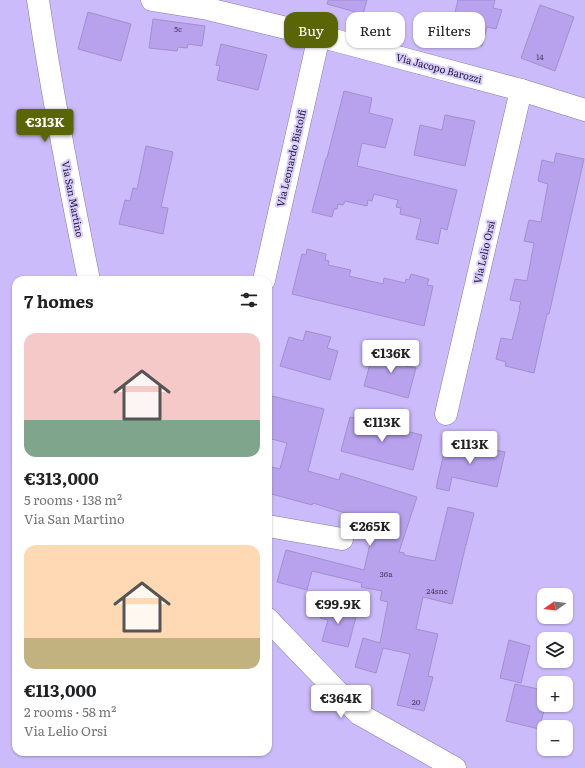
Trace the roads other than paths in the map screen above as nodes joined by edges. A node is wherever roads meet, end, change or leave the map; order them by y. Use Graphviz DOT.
graph roads {
  1 [pos="38,0"];
  2 [pos="152,0"];
  3 [pos="209,4"];
  4 [pos="284,26"];
  5 [pos="338,41"];
  6 [pos="316,48"];
  7 [pos="521,90"];
  8 [pos="585,110"];
  9 [pos="88,276"];
  10 [pos="265,276"];
  11 [pos="446,414"];
  12 [pos="272,527"];
  13 [pos="342,539"];
  14 [pos="272,623"];
  15 [pos="455,768"];
  1 -- 9 [label="street, Via San Martino"];
  2 -- 3 [label="street, Via Jacopo Barozzi"];
  3 -- 4 [label="street, Via Jacopo Barozzi"];
  5 -- 7 [label="street, Via Jacopo Barozzi"];
  6 -- 10 [label="street, Via Leonardo Bistolfi"];
  7 -- 8 [label="street, Via Jacopo Barozzi"];
  7 -- 11 [label="street, Via Lelio Orsi"];
  12 -- 13 [label="street"];
  14 -- 15 [label="street"];
}
